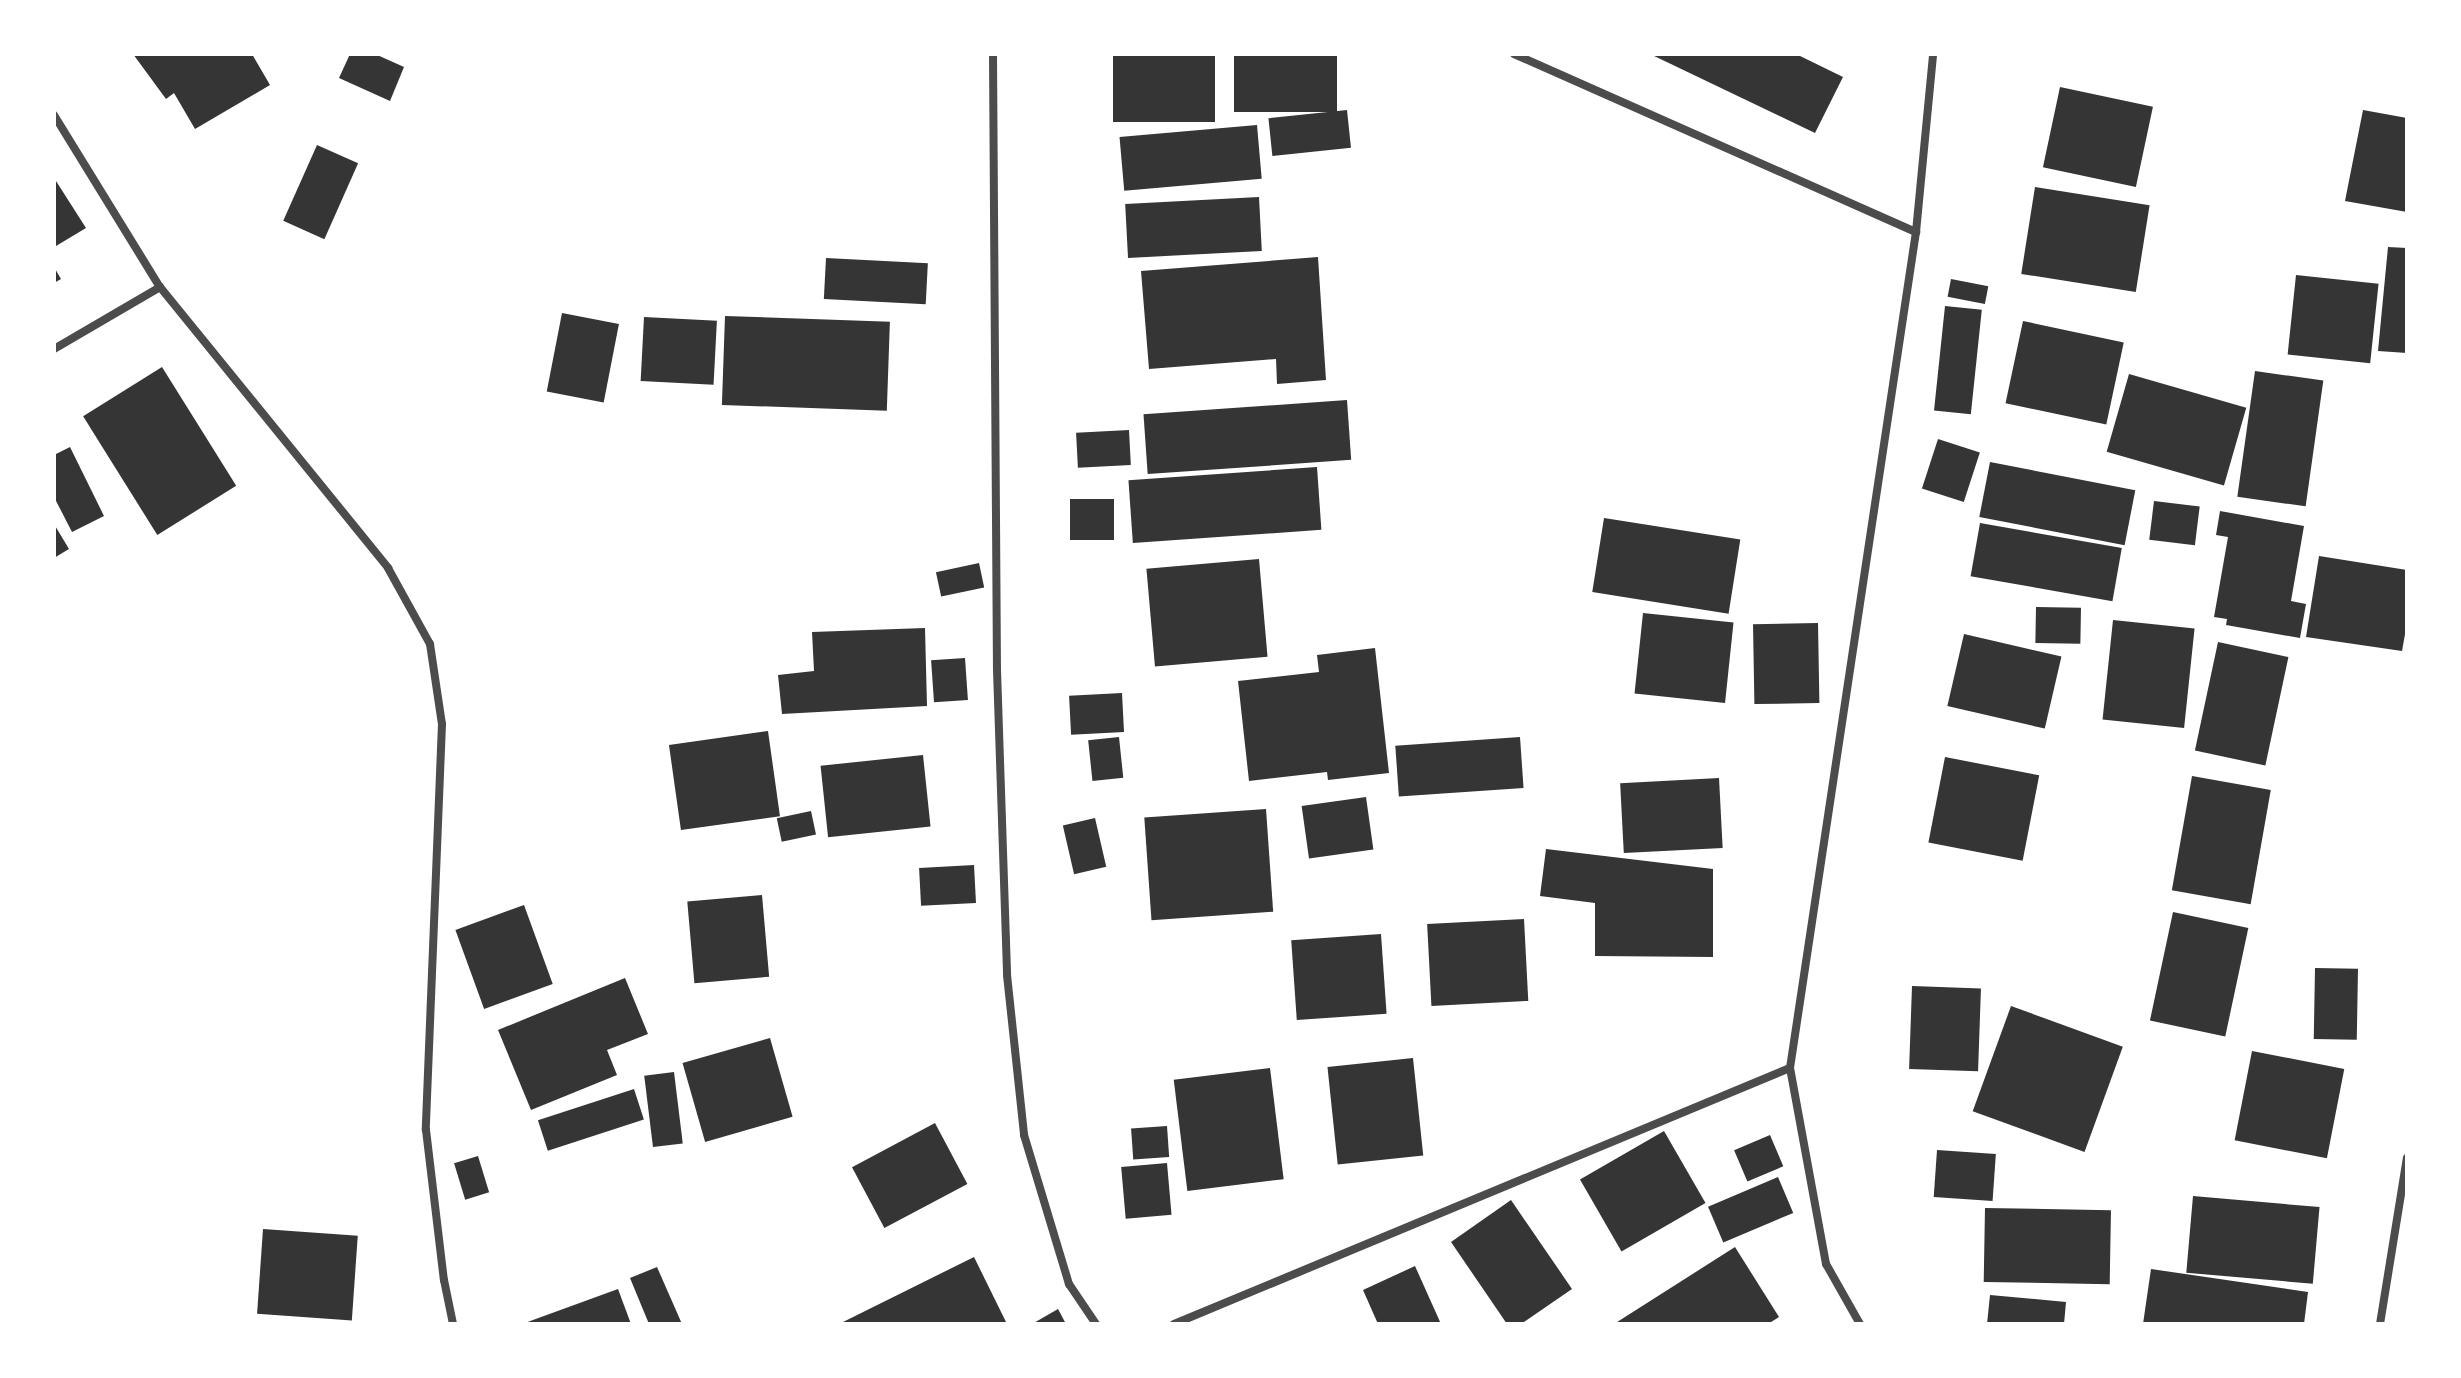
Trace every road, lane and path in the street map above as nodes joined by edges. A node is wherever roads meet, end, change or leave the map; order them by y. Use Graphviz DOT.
graph roads {
  1 [pos="993,54"];
  2 [pos="1514,54"];
  3 [pos="1933,54"];
  4 [pos="54,115"];
  5 [pos="1916,232"];
  6 [pos="160,287"];
  7 [pos="54,349"];
  8 [pos="1790,1068"];
  9 [pos="2407,1158"];
  10 [pos="453,1324"];
  11 [pos="1096,1324"];
  12 [pos="1174,1324"];
  13 [pos="1860,1324"];
  14 [pos="2380,1324"];
  1 -- 11 [label="street"];
  2 -- 5 [label="street"];
  3 -- 5 [label="street"];
  4 -- 6 [label="street"];
  5 -- 8 [label="street"];
  6 -- 7 [label="street"];
  6 -- 10 [label="street"];
  8 -- 12 [label="street"];
  8 -- 13 [label="street"];
  9 -- 14 [label="street"];
}
